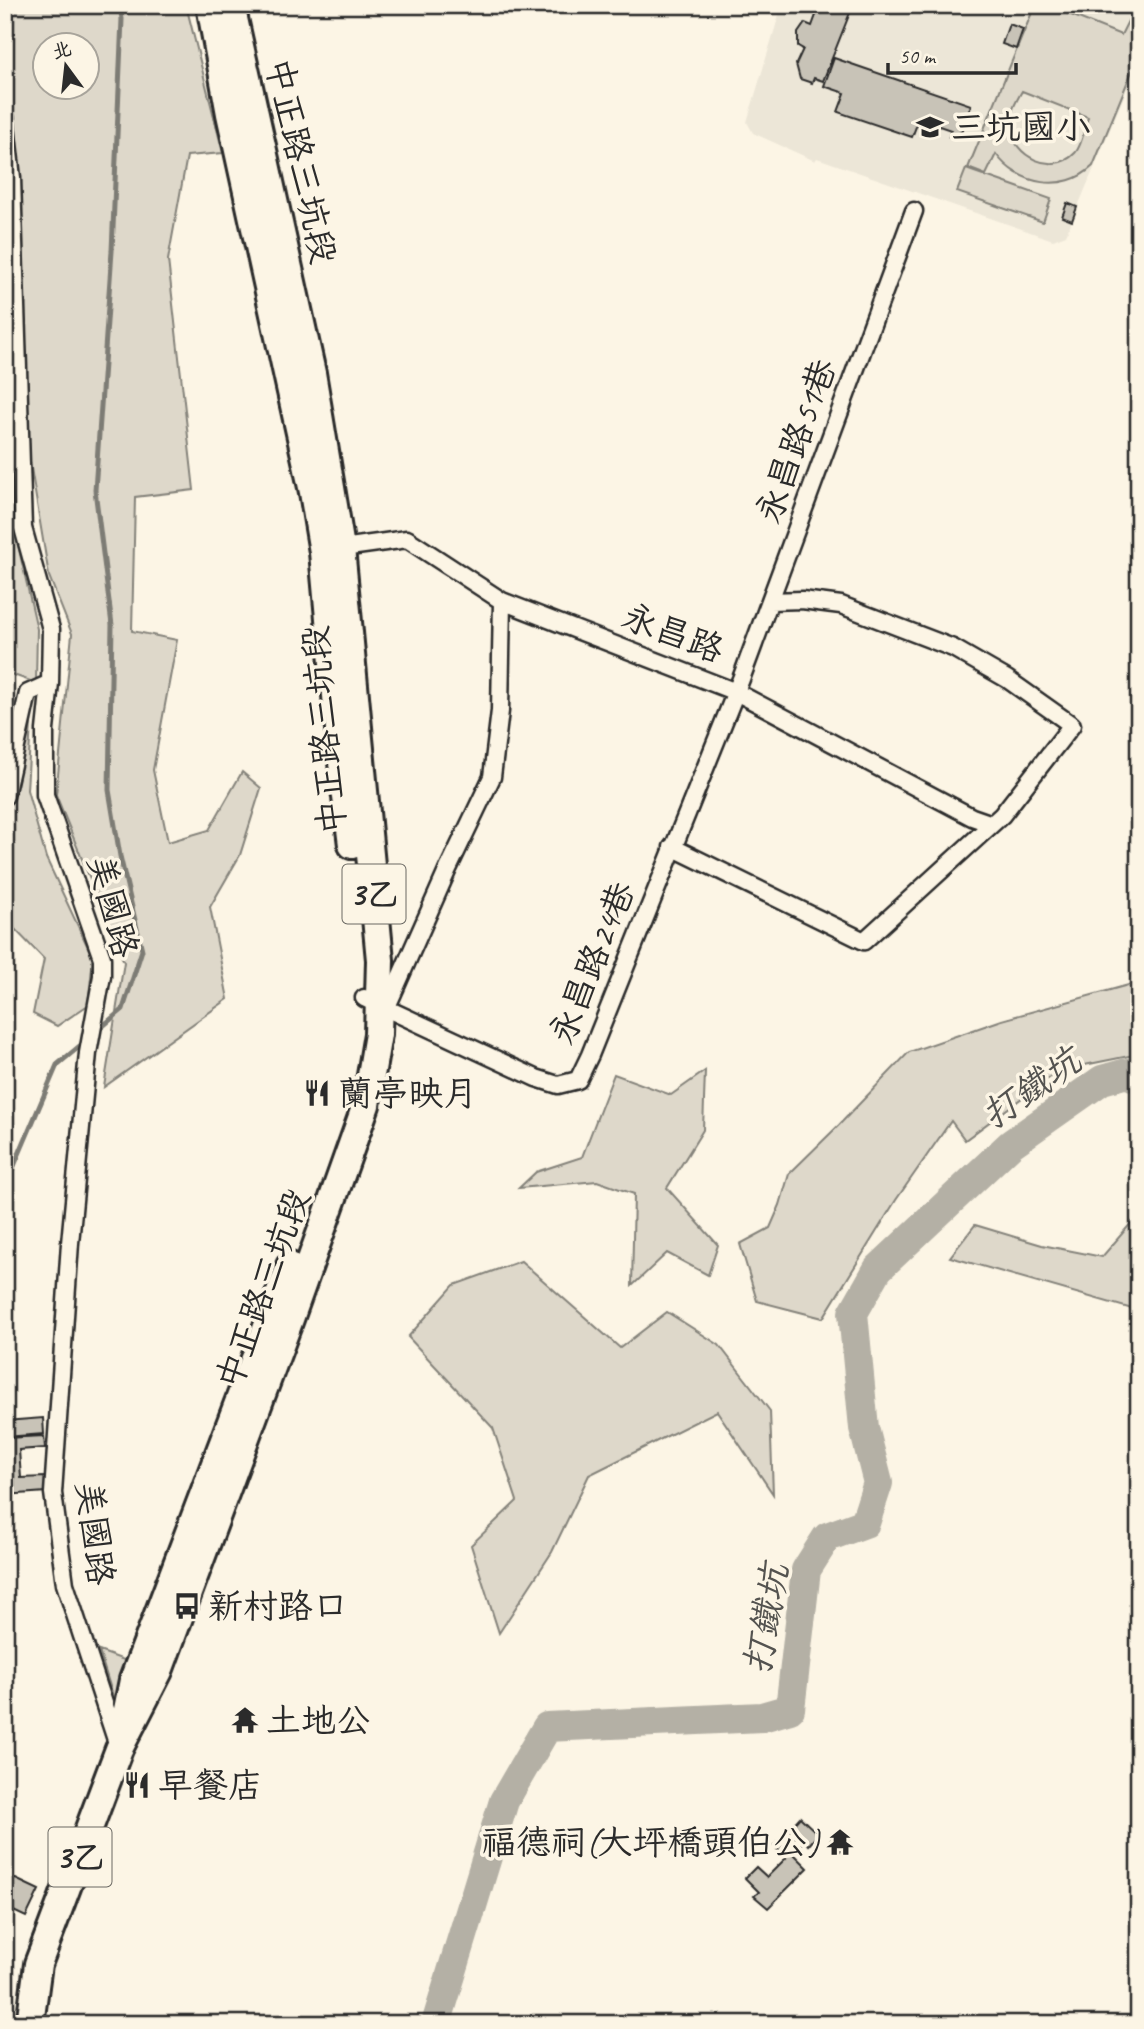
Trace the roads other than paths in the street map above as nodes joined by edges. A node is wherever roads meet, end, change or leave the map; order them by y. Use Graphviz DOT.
graph roads {
  1 [pos="209,5"];
  2 [pos="230,5"];
  3 [pos="5,117"];
  4 [pos="914,211"];
  5 [pos="332,550"];
  6 [pos="502,601"];
  7 [pos="770,601"];
  8 [pos="50,682"];
  9 [pos="736,692"];
  10 [pos="5,796"];
  11 [pos="992,824"];
  12 [pos="672,847"];
  13 [pos="376,1004"];
  14 [pos="119,1749"];
  15 [pos="30,2024"];
  1 -- 5 [label="main road, 中正路三坑段 / 3乙"];
  2 -- 5 [label="main road, 中正路三坑段 / 3乙"];
  3 -- 8 [label="street, 美國路"];
  4 -- 7 [label="street, 永昌路51巷"];
  5 -- 6 [label="street, 永昌路"];
  5 -- 13 [label="main road, 中正路三坑段 / 3乙"];
  6 -- 9 [label="street, 永昌路"];
  6 -- 13 [label="street"];
  7 -- 9 [label="street, 永昌路51巷"];
  7 -- 11 [label="street"];
  8 -- 10 [label="street"];
  8 -- 14 [label="street, 美國路"];
  9 -- 11 [label="street, 永昌路"];
  9 -- 12 [label="street, 永昌路24巷"];
  11 -- 12 [label="street"];
  12 -- 13 [label="street, 永昌路24巷"];
  13 -- 14 [label="main road, 中正路三坑段 / 3乙"];
  14 -- 15 [label="main road, 中正路三坑段 / 3乙"];
}
